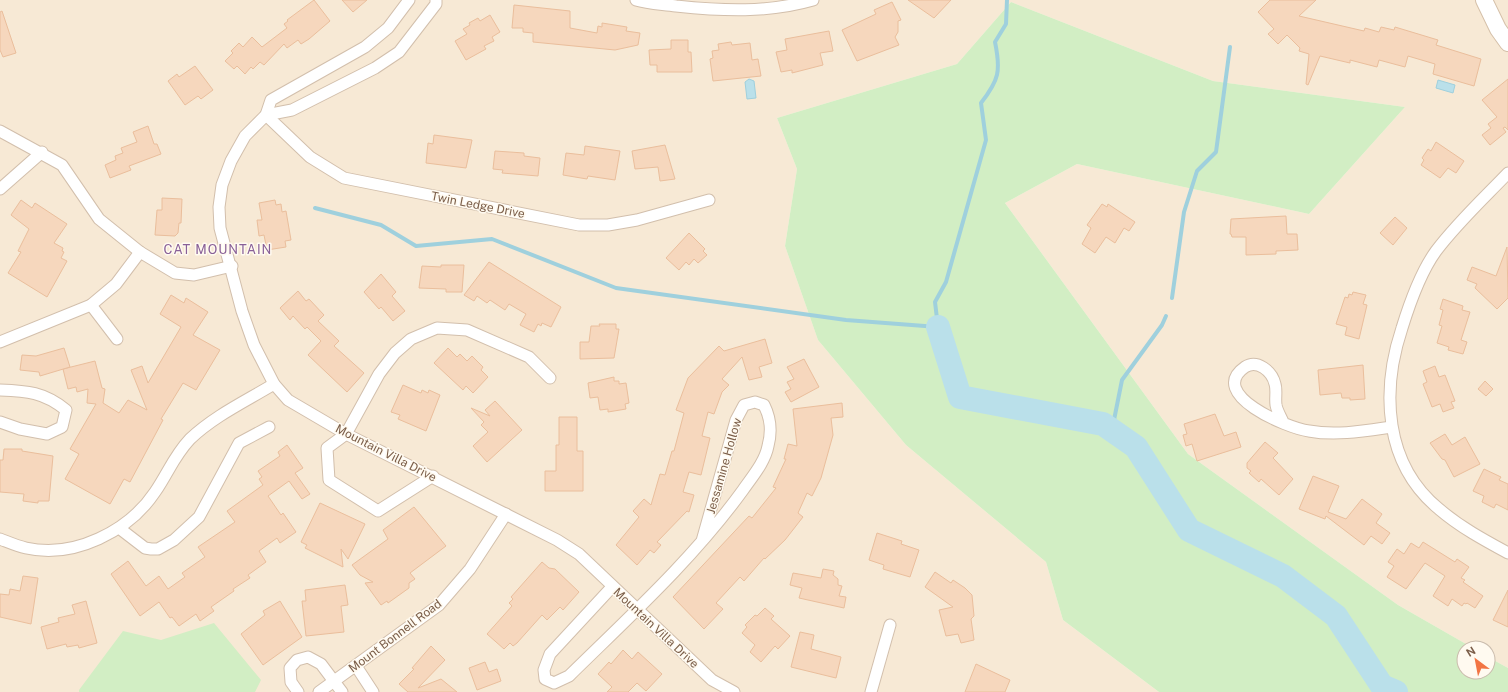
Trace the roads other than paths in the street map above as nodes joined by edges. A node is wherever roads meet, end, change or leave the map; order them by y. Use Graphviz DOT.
graph roads {
  1 [pos="409,0"];
  2 [pos="436,0"];
  3 [pos="636,0"];
  4 [pos="813,0"];
  5 [pos="1484,0"];
  6 [pos="1508,43"];
  7 [pos="266,115"];
  8 [pos="0,130"];
  9 [pos="42,152"];
  10 [pos="1508,172"];
  11 [pos="0,189"];
  12 [pos="709,200"];
  13 [pos="140,252"];
  14 [pos="232,266"];
  15 [pos="91,305"];
  16 [pos="117,339"];
  17 [pos="0,342"];
  18 [pos="550,378"];
  19 [pos="274,384"];
  20 [pos="0,390"];
  21 [pos="0,422"];
  22 [pos="1283,422"];
  23 [pos="268,427"];
  24 [pos="1391,427"];
  25 [pos="346,434"];
  26 [pos="433,476"];
  27 [pos="506,514"];
  28 [pos="119,528"];
  29 [pos="0,539"];
  30 [pos="702,541"];
  31 [pos="1508,553"];
  32 [pos="612,586"];
  33 [pos="636,610"];
  34 [pos="890,625"];
  35 [pos="356,666"];
  36 [pos="333,681"];
  37 [pos="298,692"];
  38 [pos="318,692"];
  39 [pos="342,692"];
  40 [pos="373,692"];
  41 [pos="734,692"];
  42 [pos="871,692"];
  1 -- 7 [label="street, Mountain Villa Drive"];
  2 -- 7 [label="street"];
  3 -- 4 [label="street"];
  5 -- 6 [label="street"];
  7 -- 12 [label="street, Twin Ledge Drive"];
  7 -- 14 [label="street, Mountain Villa Drive"];
  8 -- 9 [label="street"];
  9 -- 11 [label="street"];
  9 -- 13 [label="street"];
  10 -- 24 [label="street"];
  13 -- 14 [label="street"];
  13 -- 15 [label="street"];
  14 -- 19 [label="street, Mountain Villa Drive"];
  15 -- 16 [label="street"];
  15 -- 17 [label="street"];
  18 -- 25 [label="street"];
  19 -- 25 [label="street, Mountain Villa Drive"];
  19 -- 28 [label="street"];
  20 -- 21 [label="street"];
  22 -- 22 [label="street"];
  22 -- 24 [label="street"];
  23 -- 28 [label="street"];
  24 -- 31 [label="street"];
  25 -- 26 [label="street, Mountain Villa Drive"];
  25 -- 26 [label="street"];
  26 -- 27 [label="street, Mountain Villa Drive"];
  27 -- 32 [label="street, Mountain Villa Drive"];
  27 -- 35 [label="street, Mount Bonnell Road"];
  28 -- 29 [label="street"];
  30 -- 30 [label="street, Jessamine Hollow"];
  30 -- 33 [label="street, Jessamine Hollow"];
  32 -- 33 [label="street, Mountain Villa Drive"];
  32 -- 33 [label="street, Jessamine Hollow"];
  33 -- 41 [label="street, Mountain Villa Drive"];
  34 -- 42 [label="street"];
  35 -- 36 [label="street, Mount Bonnell Road"];
  35 -- 40 [label="street"];
  36 -- 37 [label="street"];
  36 -- 38 [label="street, Mount Bonnell Road"];
  36 -- 39 [label="street"];
}
